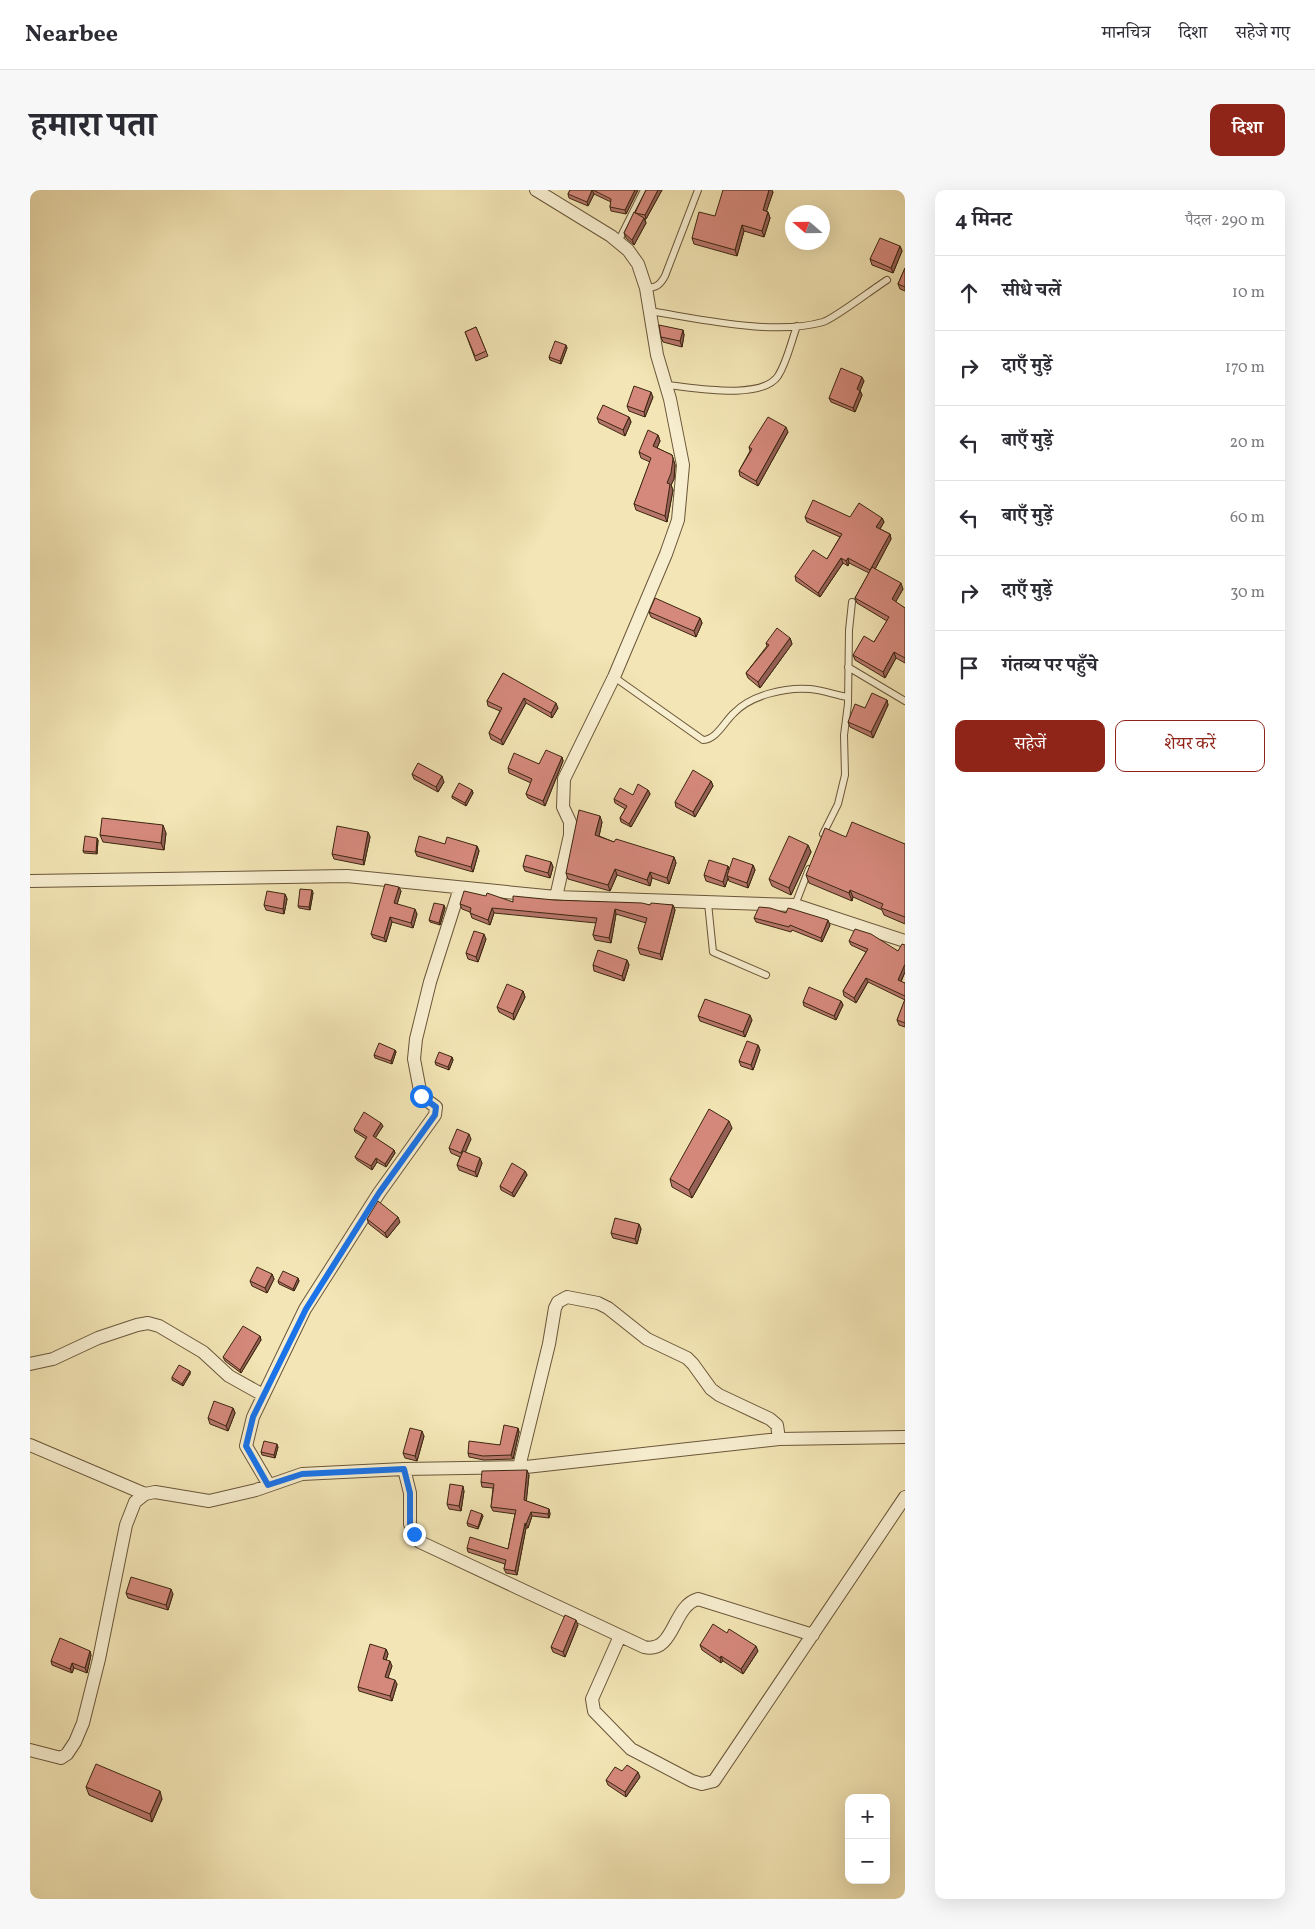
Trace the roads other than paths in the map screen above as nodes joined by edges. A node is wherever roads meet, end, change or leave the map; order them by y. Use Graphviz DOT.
graph roads {
  1 [pos="536,190"];
  2 [pos="644,190"];
  3 [pos="698,190"];
  4 [pos="550,194"];
  5 [pos="618,242"];
  6 [pos="887,280"];
  7 [pos="646,288"];
  8 [pos="649,311"];
  9 [pos="797,326"];
  10 [pos="666,385"];
  11 [pos="852,602"];
  12 [pos="848,668"];
  13 [pos="614,677"];
  14 [pos="848,697"];
  15 [pos="905,701"];
  16 [pos="819,846"];
  17 [pos="812,863"];
  18 [pos="30,881"];
  19 [pos="460,888"];
  20 [pos="556,897"];
  21 [pos="708,903"];
  22 [pos="795,905"];
  23 [pos="905,941"];
  24 [pos="766,975"];
  25 [pos="30,1364"];
  26 [pos="263,1395"];
  27 [pos="905,1437"];
  28 [pos="780,1439"];
  29 [pos="30,1445"];
  30 [pos="519,1467"];
  31 [pos="404,1469"];
  32 [pos="268,1485"];
  33 [pos="145,1494"];
  34 [pos="905,1497"];
  35 [pos="813,1635"];
  36 [pos="620,1636"];
  37 [pos="30,1750"];
  1 -- 4 [label="street"];
  2 -- 5 [label="lane"];
  3 -- 7 [label="lane"];
  4 -- 5 [label="street"];
  5 -- 7 [label="street"];
  6 -- 9 [label="lane"];
  7 -- 8 [label="street"];
  8 -- 9 [label="lane"];
  8 -- 10 [label="street"];
  9 -- 10 [label="lane"];
  10 -- 13 [label="street"];
  11 -- 12 [label="lane"];
  12 -- 14 [label="lane"];
  12 -- 15 [label="lane"];
  13 -- 14 [label="lane"];
  13 -- 20 [label="street"];
  14 -- 16 [label="lane"];
  17 -- 22 [label="lane"];
  18 -- 19 [label="street"];
  19 -- 20 [label="street"];
  19 -- 26 [label="street"];
  20 -- 21 [label="street"];
  21 -- 22 [label="street"];
  21 -- 24 [label="lane"];
  22 -- 23 [label="street"];
  25 -- 26 [label="street"];
  26 -- 32 [label="street"];
  27 -- 28 [label="street"];
  28 -- 30 [label="street"];
  28 -- 30 [label="street"];
  29 -- 33 [label="street"];
  30 -- 31 [label="street"];
  31 -- 32 [label="street"];
  31 -- 36 [label="street"];
  32 -- 33 [label="street"];
  33 -- 37 [label="street"];
  34 -- 35 [label="street"];
  35 -- 36 [label="street"];
  35 -- 36 [label="street"];
}
